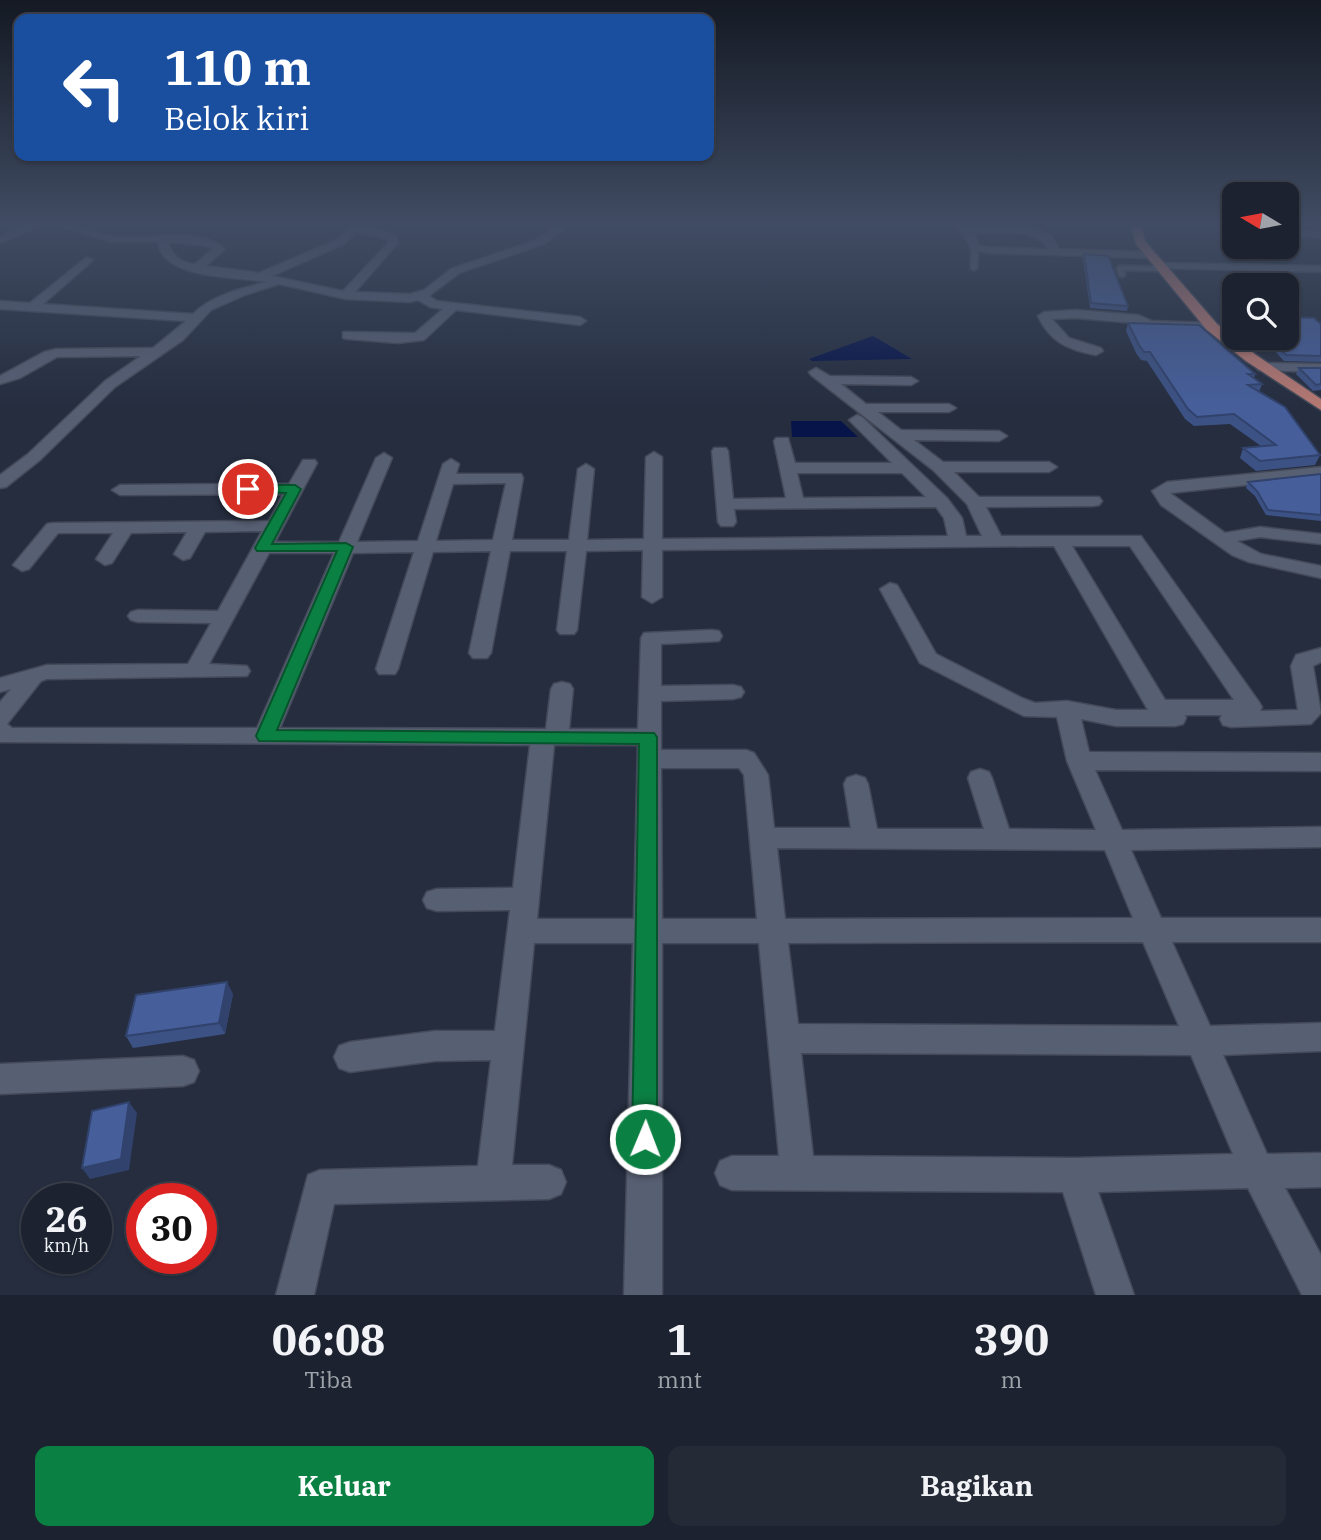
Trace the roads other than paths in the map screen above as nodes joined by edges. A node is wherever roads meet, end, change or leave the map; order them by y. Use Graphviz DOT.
graph roads {
  1 [pos="58,285"];
  2 [pos="269,285"];
  3 [pos="299,285"];
  4 [pos="355,285"];
  5 [pos="437,285"];
  6 [pos="1176,285"];
  7 [pos="346,295"];
  8 [pos="420,296"];
  9 [pos="0,305"];
  10 [pos="453,306"];
  11 [pos="33,307"];
  12 [pos="195,318"];
  13 [pos="580,321"];
  14 [pos="1212,327"];
  15 [pos="348,335"];
  16 [pos="1096,351"];
  17 [pos="157,352"];
  18 [pos="1263,367"];
  19 [pos="1321,368"];
  20 [pos="0,380"];
  21 [pos="911,382"];
  22 [pos="1317,401"];
  23 [pos="949,408"];
  24 [pos="861,414"];
  25 [pos="899,435"];
  26 [pos="999,436"];
  27 [pos="782,441"];
  28 [pos="720,451"];
  29 [pos="654,457"];
  30 [pos="384,458"];
  31 [pos="309,463"];
  32 [pos="240,466"];
  33 [pos="939,467"];
  34 [pos="1049,467"];
  35 [pos="788,468"];
  36 [pos="906,468"];
  37 [pos="586,469"];
  38 [pos="1321,472"];
  39 [pos="0,483"];
  40 [pos="224,489"];
  41 [pos="295,489"];
  42 [pos="120,490"];
  43 [pos="1093,501"];
  44 [pos="941,502"];
  45 [pos="975,502"];
  46 [pos="796,503"];
  47 [pos="200,526"];
  48 [pos="274,526"];
  49 [pos="126,527"];
  50 [pos="1221,539"];
  51 [pos="1321,539"];
  52 [pos="958,541"];
  53 [pos="994,541"];
  54 [pos="1060,541"];
  55 [pos="653,544"];
  56 [pos="577,545"];
  57 [pos="502,546"];
  58 [pos="346,547"];
  59 [pos="425,547"];
  60 [pos="262,548"];
  61 [pos="183,554"];
  62 [pos="105,559"];
  63 [pos="22,565"];
  64 [pos="1321,572"];
  65 [pos="890,589"];
  66 [pos="652,597"];
  67 [pos="138,616"];
  68 [pos="224,617"];
  69 [pos="566,631"];
  70 [pos="712,636"];
  71 [pos="480,653"];
  72 [pos="1321,655"];
  73 [pos="387,669"];
  74 [pos="195,671"];
  75 [pos="239,671"];
  76 [pos="33,676"];
  77 [pos="0,685"];
  78 [pos="562,689"];
  79 [pos="733,692"];
  80 [pos="649,694"];
  81 [pos="1066,709"];
  82 [pos="0,718"];
  83 [pos="0,730"];
  84 [pos="265,736"];
  85 [pos="550,737"];
  86 [pos="648,748"];
  87 [pos="1079,761"];
  88 [pos="1321,762"];
  89 [pos="980,778"];
  90 [pos="856,783"];
  91 [pos="1321,836"];
  92 [pos="762,838"];
  93 [pos="866,839"];
  94 [pos="1000,839"];
  95 [pos="1112,840"];
  96 [pos="525,899"];
  97 [pos="437,900"];
  98 [pos="1321,930"];
  99 [pos="521,931"];
  100 [pos="647,931"];
  101 [pos="772,931"];
  102 [pos="1152,931"];
  103 [pos="1321,1037"];
  104 [pos="784,1038"];
  105 [pos="1200,1041"];
  106 [pos="508,1045"];
  107 [pos="350,1057"];
  108 [pos="183,1071"];
  109 [pos="0,1079"];
  110 [pos="1321,1170"];
  111 [pos="1257,1171"];
  112 [pos="732,1172"];
  113 [pos="798,1173"];
  114 [pos="1075,1175"];
  115 [pos="549,1182"];
  116 [pos="493,1183"];
  117 [pos="1321,1293"];
  118 [pos="295,1295"];
  119 [pos="643,1295"];
  120 [pos="1115,1295"];
  1 -- 11 [label="street"];
  2 -- 12 [label="street"];
  3 -- 7 [label="street"];
  4 -- 7 [label="street"];
  5 -- 8 [label="street"];
  6 -- 14 [label="main road"];
  7 -- 8 [label="street"];
  8 -- 10 [label="street"];
  9 -- 11 [label="street"];
  10 -- 13 [label="street"];
  10 -- 15 [label="street"];
  11 -- 12 [label="street"];
  12 -- 17 [label="street"];
  14 -- 16 [label="street"];
  14 -- 18 [label="main road"];
  17 -- 20 [label="street"];
  17 -- 39 [label="street"];
  18 -- 19 [label="street"];
  18 -- 22 [label="main road"];
  21 -- 24 [label="street"];
  23 -- 24 [label="street"];
  24 -- 25 [label="street"];
  24 -- 36 [label="street"];
  25 -- 26 [label="street"];
  25 -- 33 [label="street"];
  27 -- 35 [label="street"];
  28 -- 46 [label="street"];
  29 -- 55 [label="street"];
  30 -- 58 [label="street"];
  31 -- 41 [label="street"];
  32 -- 40 [label="street"];
  33 -- 34 [label="street"];
  33 -- 45 [label="street"];
  35 -- 36 [label="street"];
  35 -- 46 [label="street"];
  36 -- 44 [label="street"];
  37 -- 56 [label="street"];
  38 -- 50 [label="street"];
  40 -- 41 [label="street"];
  40 -- 42 [label="street"];
  41 -- 48 [label="street"];
  43 -- 45 [label="street"];
  44 -- 46 [label="street"];
  44 -- 52 [label="street"];
  45 -- 53 [label="street"];
  47 -- 48 [label="street"];
  47 -- 49 [label="street"];
  47 -- 61 [label="street"];
  48 -- 60 [label="street"];
  49 -- 62 [label="street"];
  49 -- 63 [label="street"];
  50 -- 51 [label="street"];
  50 -- 64 [label="street"];
  52 -- 53 [label="street"];
  52 -- 55 [label="street"];
  53 -- 54 [label="street"];
  54 -- 54 [label="street"];
  55 -- 56 [label="street"];
  55 -- 66 [label="street"];
  56 -- 57 [label="street"];
  56 -- 69 [label="street"];
  57 -- 59 [label="street"];
  57 -- 59 [label="street"];
  57 -- 71 [label="street"];
  58 -- 59 [label="street"];
  58 -- 60 [label="street"];
  58 -- 84 [label="street"];
  59 -- 73 [label="street"];
  60 -- 68 [label="street"];
  65 -- 81 [label="street"];
  67 -- 68 [label="street"];
  68 -- 74 [label="street"];
  70 -- 80 [label="street"];
  72 -- 81 [label="street"];
  74 -- 75 [label="street"];
  74 -- 76 [label="street"];
  76 -- 77 [label="street"];
  76 -- 82 [label="street"];
  78 -- 85 [label="street"];
  79 -- 80 [label="street"];
  80 -- 86 [label="street"];
  81 -- 87 [label="street"];
  83 -- 84 [label="street"];
  84 -- 85 [label="street"];
  85 -- 86 [label="street"];
  85 -- 96 [label="street"];
  86 -- 92 [label="street"];
  86 -- 100 [label="street"];
  87 -- 88 [label="street"];
  87 -- 95 [label="street"];
  89 -- 94 [label="street"];
  90 -- 93 [label="street"];
  91 -- 95 [label="street"];
  92 -- 93 [label="street"];
  92 -- 101 [label="street"];
  93 -- 94 [label="street"];
  94 -- 95 [label="street"];
  95 -- 102 [label="street"];
  96 -- 97 [label="street"];
  96 -- 99 [label="street"];
  98 -- 102 [label="street"];
  99 -- 100 [label="street"];
  99 -- 106 [label="street"];
  100 -- 101 [label="street"];
  100 -- 119 [label="street"];
  101 -- 102 [label="street"];
  101 -- 104 [label="street"];
  102 -- 105 [label="street"];
  103 -- 105 [label="street"];
  104 -- 105 [label="street"];
  104 -- 113 [label="street"];
  105 -- 111 [label="street"];
  106 -- 107 [label="street"];
  106 -- 116 [label="street"];
  108 -- 109 [label="street"];
  110 -- 111 [label="street"];
  111 -- 114 [label="street"];
  111 -- 117 [label="street"];
  112 -- 113 [label="street"];
  113 -- 114 [label="street"];
  114 -- 120 [label="street"];
  115 -- 116 [label="street"];
  116 -- 118 [label="street"];
}
